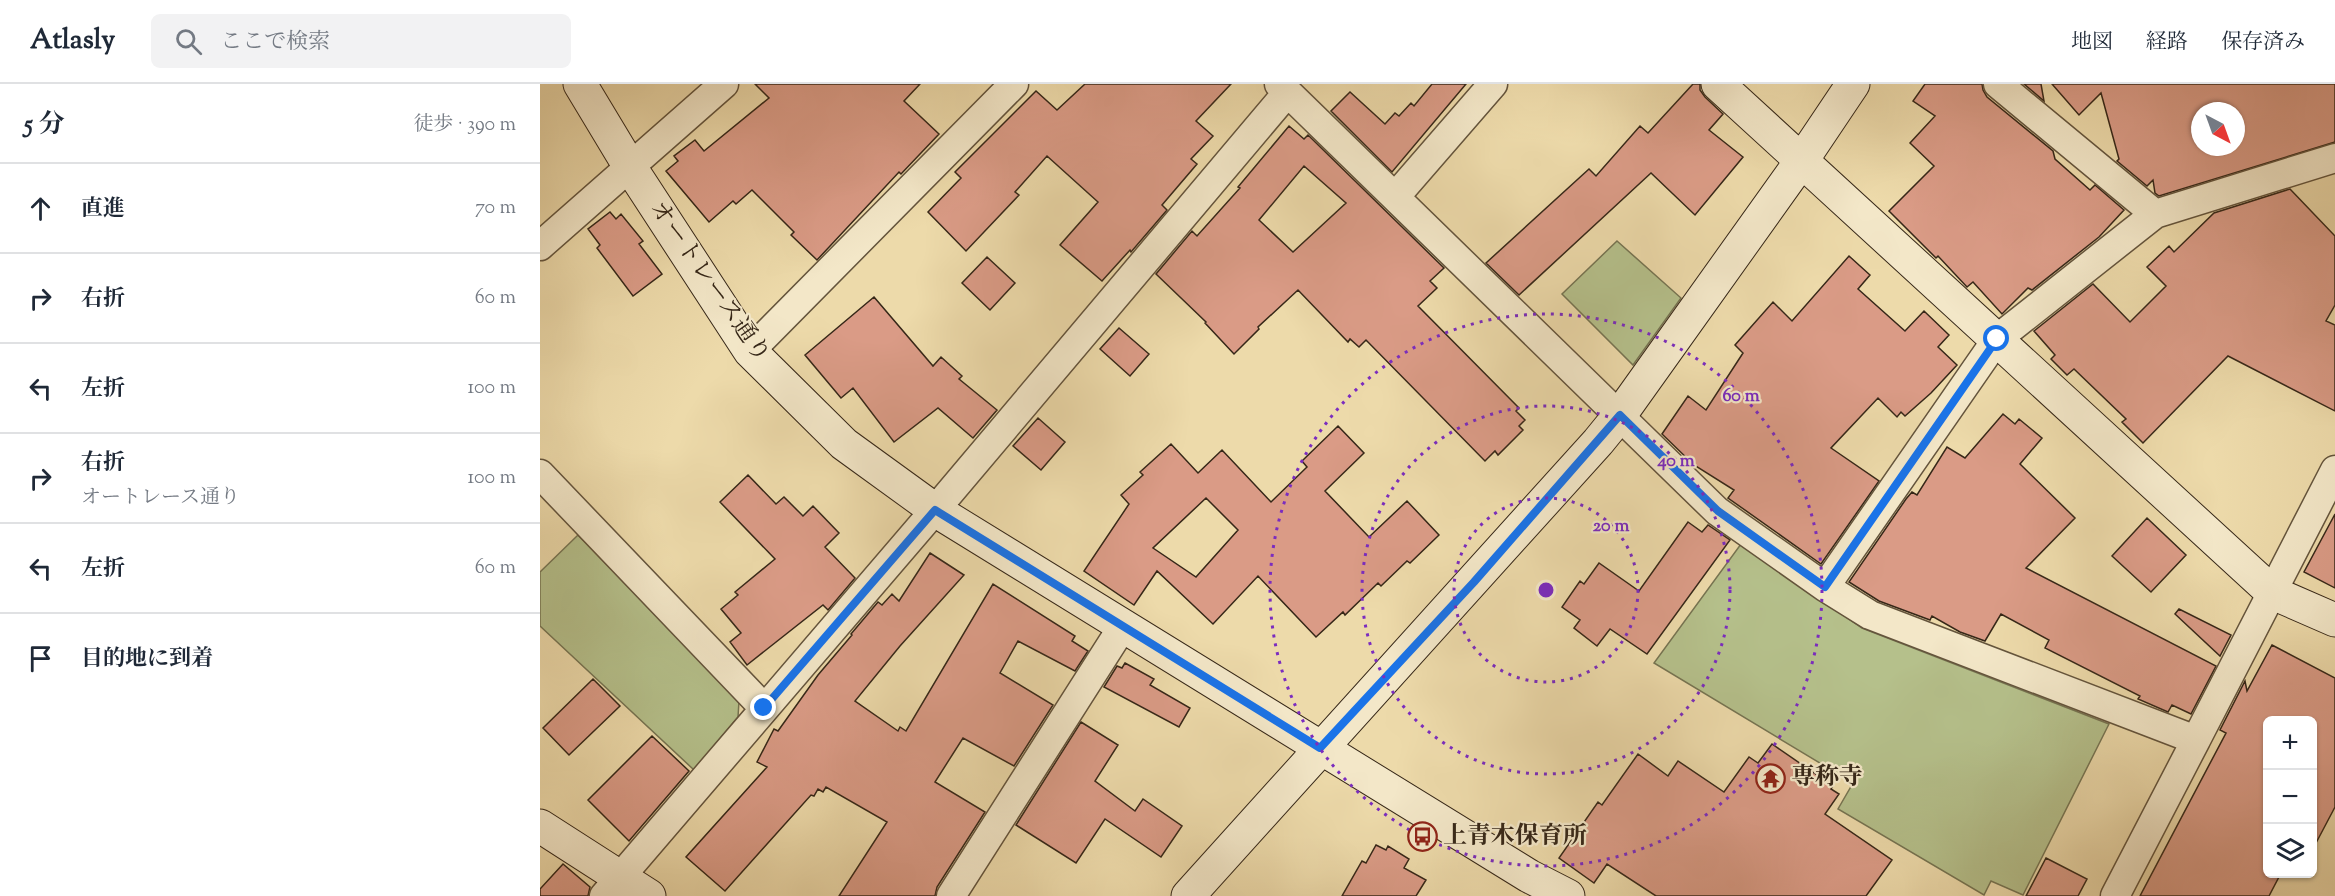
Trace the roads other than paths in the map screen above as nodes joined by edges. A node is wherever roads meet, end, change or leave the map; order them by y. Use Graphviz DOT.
graph roads {
  1 [pos="580,84"];
  2 [pos="724,84"];
  3 [pos="1014,84"];
  4 [pos="1493,84"];
  5 [pos="1718,84"];
  6 [pos="1854,84"];
  7 [pos="1998,84"];
  8 [pos="1283,88"];
  9 [pos="2335,158"];
  10 [pos="1802,160"];
  11 [pos="630,167"];
  12 [pos="1395,197"];
  13 [pos="2155,214"];
  14 [pos="540,246"];
  15 [pos="1997,339"];
  16 [pos="750,351"];
  17 [pos="1620,415"];
  18 [pos="2335,470"];
  19 [pos="540,474"];
  20 [pos="935,510"];
  21 [pos="1825,587"];
  22 [pos="2273,593"];
  23 [pos="2335,620"];
  24 [pos="1123,626"];
  25 [pos="764,708"];
  26 [pos="2196,740"];
  27 [pos="1320,748"];
  28 [pos="540,826"];
  29 [pos="612,886"];
  30 [pos="649,896"];
  31 [pos="951,896"];
  32 [pos="1188,896"];
  33 [pos="1568,896"];
  34 [pos="2115,896"];
  1 -- 11 [label="street, オートレース通り"];
  2 -- 11 [label="street"];
  3 -- 16 [label="street"];
  4 -- 12 [label="street"];
  5 -- 10 [label="street"];
  6 -- 10 [label="street"];
  7 -- 13 [label="street"];
  8 -- 12 [label="street"];
  8 -- 20 [label="street"];
  9 -- 13 [label="street"];
  10 -- 15 [label="street"];
  10 -- 17 [label="street"];
  11 -- 14 [label="street"];
  11 -- 16 [label="street, オートレース通り"];
  12 -- 17 [label="street"];
  13 -- 15 [label="street"];
  15 -- 21 [label="street"];
  15 -- 22 [label="street"];
  16 -- 20 [label="street, オートレース通り"];
  17 -- 21 [label="street"];
  17 -- 27 [label="street"];
  18 -- 22 [label="street"];
  19 -- 25 [label="street"];
  20 -- 24 [label="street, オートレース通り"];
  20 -- 25 [label="street"];
  21 -- 26 [label="street"];
  22 -- 23 [label="street"];
  22 -- 26 [label="street"];
  24 -- 27 [label="street, オートレース通り"];
  24 -- 31 [label="street"];
  25 -- 29 [label="street"];
  26 -- 34 [label="street"];
  27 -- 32 [label="street"];
  27 -- 33 [label="street, オートレース通り"];
  28 -- 29 [label="street"];
  29 -- 30 [label="street"];
}
